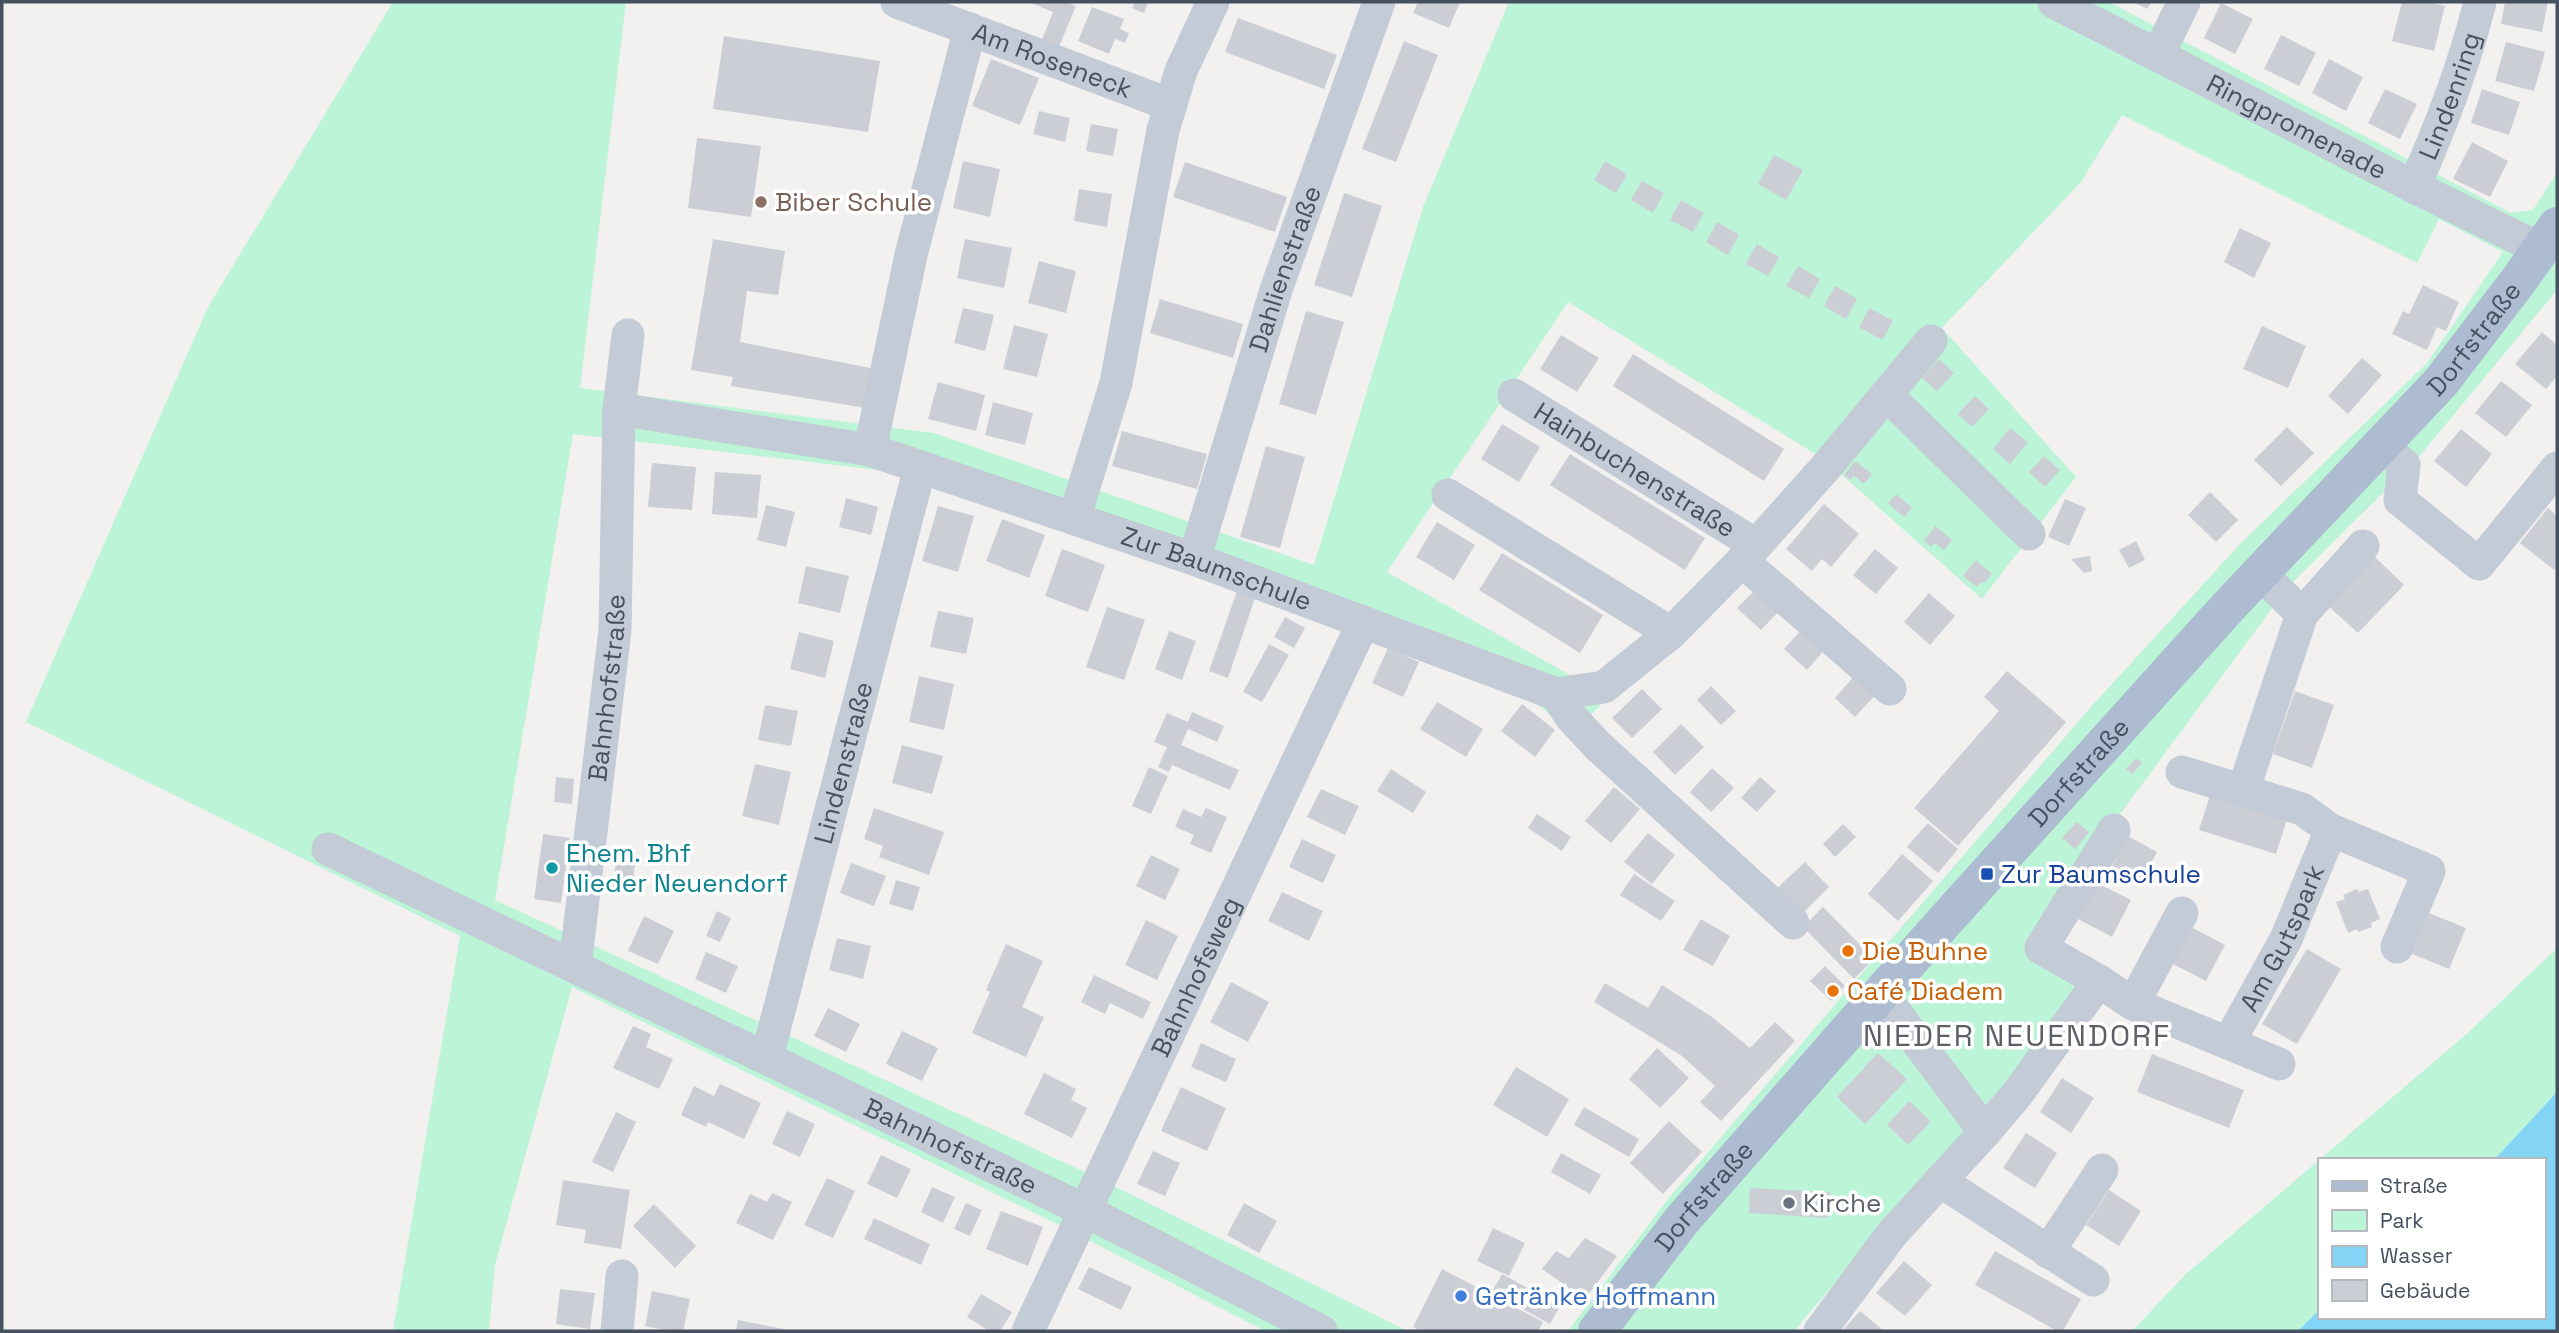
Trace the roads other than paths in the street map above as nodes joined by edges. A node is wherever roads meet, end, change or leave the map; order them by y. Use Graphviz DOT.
graph roads {
  1 [pos="897,2"];
  2 [pos="1213,2"];
  3 [pos="1379,2"];
  4 [pos="2054,2"];
  5 [pos="2184,2"];
  6 [pos="2480,2"];
  7 [pos="963,18"];
  8 [pos="2158,55"];
  9 [pos="1171,105"];
  10 [pos="2414,187"];
  11 [pos="2549,237"];
  12 [pos="628,335"];
  13 [pos="1931,341"];
  14 [pos="1514,395"];
  15 [pos="1886,395"];
  16 [pos="619,409"];
  17 [pos="2381,444"];
  18 [pos="870,450"];
  19 [pos="920,467"];
  20 [pos="2557,468"];
  21 [pos="1448,495"];
  22 [pos="1074,519"];
  23 [pos="2029,534"];
  24 [pos="1199,540"];
  25 [pos="2363,546"];
  26 [pos="1749,553"];
  27 [pos="2260,573"];
  28 [pos="2302,614"];
  29 [pos="1363,623"];
  30 [pos="1671,633"];
  31 [pos="1890,689"];
  32 [pos="1556,694"];
  33 [pos="2182,772"];
  34 [pos="2243,791"];
  35 [pos="2114,830"];
  36 [pos="2331,830"];
  37 [pos="328,849"];
  38 [pos="2182,913"];
  39 [pos="1793,923"];
  40 [pos="2397,947"];
  41 [pos="575,966"];
  42 [pos="2099,981"];
  43 [pos="1881,993"];
  44 [pos="2133,1004"];
  45 [pos="2229,1042"];
  46 [pos="767,1057"];
  47 [pos="2279,1064"];
  48 [pos="1986,1132"];
  49 [pos="2102,1170"];
  50 [pos="1940,1181"];
  51 [pos="1084,1210"];
  52 [pos="2048,1252"];
  53 [pos="622,1276"];
  54 [pos="2093,1280"];
  55 [pos="617,1331"];
  56 [pos="1028,1331"];
  57 [pos="1321,1331"];
  58 [pos="1597,1331"];
  59 [pos="1821,1331"];
  1 -- 7 [label="street, Am Roseneck"];
  2 -- 9 [label="street"];
  3 -- 24 [label="street, Dahlienstraße"];
  4 -- 8 [label="street, Ringpromenade"];
  5 -- 8 [label="street"];
  6 -- 10 [label="street, Lindenring"];
  7 -- 9 [label="street, Am Roseneck"];
  7 -- 18 [label="street"];
  8 -- 10 [label="street, Ringpromenade"];
  9 -- 22 [label="street"];
  10 -- 11 [label="street, Ringpromenade"];
  11 -- 17 [label="main road, Dorfstraße"];
  12 -- 16 [label="street"];
  13 -- 15 [label="street, Hainbuchenstraße"];
  14 -- 26 [label="street, Hainbuchenstraße"];
  15 -- 23 [label="street"];
  15 -- 26 [label="street, Hainbuchenstraße"];
  16 -- 18 [label="street, Zur Baumschule"];
  16 -- 41 [label="street, Bahnhofstraße"];
  17 -- 20 [label="street"];
  17 -- 27 [label="main road, Dorfstraße"];
  18 -- 19 [label="street, Zur Baumschule"];
  19 -- 22 [label="street, Zur Baumschule"];
  19 -- 46 [label="street, Lindenstraße"];
  21 -- 30 [label="street"];
  22 -- 29 [label="street, Zur Baumschule"];
  25 -- 28 [label="street"];
  26 -- 30 [label="street, Hainbuchenstraße"];
  26 -- 31 [label="street, Hainbuchenstraße"];
  27 -- 28 [label="street"];
  27 -- 43 [label="main road, Dorfstraße"];
  28 -- 34 [label="street"];
  29 -- 32 [label="street, Zur Baumschule"];
  29 -- 51 [label="street, Bahnhofsweg"];
  30 -- 32 [label="street, Hainbuchenstraße"];
  32 -- 39 [label="street"];
  33 -- 34 [label="street, Am Gutspark"];
  34 -- 36 [label="street, Am Gutspark"];
  35 -- 42 [label="street, Am Gutspark"];
  36 -- 40 [label="street, Am Gutspark"];
  36 -- 45 [label="street, Am Gutspark"];
  37 -- 41 [label="street, Bahnhofstraße"];
  38 -- 44 [label="street"];
  41 -- 46 [label="street, Bahnhofstraße"];
  42 -- 44 [label="street, Am Gutspark"];
  42 -- 48 [label="street"];
  43 -- 48 [label="street"];
  43 -- 58 [label="main road, Dorfstraße"];
  44 -- 45 [label="street, Am Gutspark"];
  45 -- 47 [label="street, Am Gutspark"];
  46 -- 51 [label="street, Bahnhofstraße"];
  48 -- 50 [label="street"];
  49 -- 52 [label="street"];
  50 -- 52 [label="street"];
  50 -- 59 [label="street"];
  51 -- 56 [label="street, Bahnhofsweg"];
  51 -- 57 [label="street, Bahnhofstraße"];
  52 -- 54 [label="street"];
  53 -- 55 [label="street"];
}
